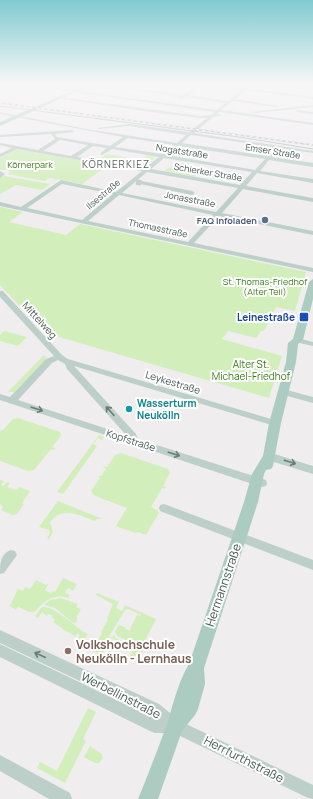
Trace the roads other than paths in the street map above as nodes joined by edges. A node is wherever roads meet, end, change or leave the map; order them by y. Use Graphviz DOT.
graph roads {
  1 [pos="45,121"];
  2 [pos="205,121"];
  3 [pos="292,121"];
  4 [pos="313,124"];
  5 [pos="85,129"];
  6 [pos="52,132"];
  7 [pos="190,134"];
  8 [pos="0,136"];
  9 [pos="127,136"];
  10 [pos="59,139"];
  11 [pos="0,144"];
  12 [pos="92,144"];
  13 [pos="177,144"];
  14 [pos="17,147"];
  15 [pos="111,147"];
  16 [pos="279,147"];
  17 [pos="39,151"];
  18 [pos="313,152"];
  19 [pos="102,154"];
  20 [pos="0,156"];
  21 [pos="163,156"];
  22 [pos="73,157"];
  23 [pos="268,158"];
  24 [pos="313,165"];
  25 [pos="145,170"];
  26 [pos="256,171"];
  27 [pos="313,181"];
  28 [pos="137,182"];
  29 [pos="242,187"];
  30 [pos="192,193"];
  31 [pos="117,194"];
  32 [pos="313,200"];
  33 [pos="0,204"];
  34 [pos="23,208"];
  35 [pos="217,214"];
  36 [pos="84,221"];
  37 [pos="313,233"];
  38 [pos="190,244"];
  39 [pos="313,270"];
  40 [pos="313,282"];
  41 [pos="0,293"];
  42 [pos="298,340"];
  43 [pos="313,344"];
  44 [pos="64,360"];
  45 [pos="89,369"];
  46 [pos="78,376"];
  47 [pos="283,392"];
  48 [pos="0,397"];
  49 [pos="313,400"];
  50 [pos="12,401"];
  51 [pos="275,423"];
  52 [pos="134,441"];
  53 [pos="268,457"];
  54 [pos="313,470"];
  55 [pos="259,482"];
  56 [pos="164,508"];
  57 [pos="240,536"];
  58 [pos="10,555"];
  59 [pos="313,565"];
  60 [pos="0,569"];
  61 [pos="0,636"];
  62 [pos="0,650"];
  63 [pos="114,698"];
  64 [pos="175,726"];
  65 [pos="0,763"];
  66 [pos="313,793"];
  67 [pos="64,799"];
  68 [pos="148,799"];
  1 -- 5 [label="street, Emser Straße"];
  2 -- 7 [label="street, Ilsestraße"];
  3 -- 4 [label="street"];
  5 -- 6 [label="street"];
  5 -- 7 [label="street"];
  5 -- 9 [label="street, Emser Straße"];
  6 -- 8 [label="street"];
  6 -- 10 [label="street"];
  7 -- 13 [label="street, Ilsestraße"];
  7 -- 16 [label="street"];
  9 -- 13 [label="street, Emser Straße"];
  9 -- 15 [label="street"];
  10 -- 12 [label="street, Nogatstraße"];
  10 -- 17 [label="street"];
  11 -- 14 [label="street, Schierker Straße"];
  12 -- 15 [label="street, Nogatstraße"];
  12 -- 22 [label="street"];
  13 -- 21 [label="street, Ilsestraße"];
  13 -- 23 [label="street, Emser Straße"];
  14 -- 17 [label="street, Schierker Straße"];
  14 -- 20 [label="street"];
  15 -- 19 [label="street"];
  15 -- 21 [label="street, Nogatstraße"];
  16 -- 18 [label="street"];
  16 -- 23 [label="street"];
  17 -- 22 [label="street, Schierker Straße"];
  21 -- 25 [label="street, Ilsestraße"];
  21 -- 26 [label="street, Nogatstraße"];
  22 -- 25 [label="street, Schierker Straße"];
  23 -- 24 [label="street, Emser Straße"];
  23 -- 26 [label="street"];
  25 -- 28 [label="street, Ilsestraße"];
  25 -- 29 [label="street, Schierker Straße"];
  26 -- 27 [label="street, Nogatstraße"];
  26 -- 29 [label="street"];
  28 -- 30 [label="street"];
  28 -- 31 [label="street, Ilsestraße"];
  29 -- 32 [label="street, Schierker Straße"];
  29 -- 35 [label="street"];
  31 -- 34 [label="street, Jonasstraße"];
  31 -- 35 [label="street, Jonasstraße"];
  31 -- 36 [label="street, Ilsestraße"];
  33 -- 34 [label="street, Thomasstraße"];
  34 -- 36 [label="street, Thomasstraße"];
  35 -- 37 [label="street, Jonasstraße"];
  35 -- 38 [label="street"];
  36 -- 38 [label="street, Thomasstraße"];
  38 -- 39 [label="street, Thomasstraße"];
  40 -- 42 [label="main road, Hermannstraße"];
  41 -- 44 [label="street, Mittelweg"];
  42 -- 43 [label="street"];
  42 -- 47 [label="main road, Hermannstraße"];
  44 -- 45 [label="street, Leykestraße"];
  44 -- 46 [label="street, Mittelweg"];
  44 -- 50 [label="street"];
  45 -- 46 [label="street"];
  45 -- 51 [label="street, Leykestraße"];
  52 -- 46 [label="street, Mittelweg, one-way"];
  47 -- 49 [label="street"];
  47 -- 51 [label="main road, Hermannstraße"];
  48 -- 50 [label="street, Kopfstraße"];
  50 -- 52 [label="street, Kopfstraße, one-way"];
  51 -- 53 [label="main road, Hermannstraße"];
  52 -- 55 [label="street, Kopfstraße, one-way"];
  53 -- 54 [label="street, one-way"];
  53 -- 55 [label="main road, Hermannstraße"];
  55 -- 57 [label="main road, Hermannstraße"];
  56 -- 57 [label="street"];
  57 -- 59 [label="street"];
  57 -- 64 [label="main road, Hermannstraße"];
  58 -- 60 [label="street"];
  63 -- 61 [label="street, Werbellinstraße, one-way"];
  62 -- 63 [label="street, Werbellinstraße"];
  63 -- 64 [label="street, Werbellinstraße"];
  64 -- 66 [label="street, Herrfurthstraße"];
  64 -- 68 [label="main road, Hermannstraße"];
  65 -- 67 [label="street"];
}
